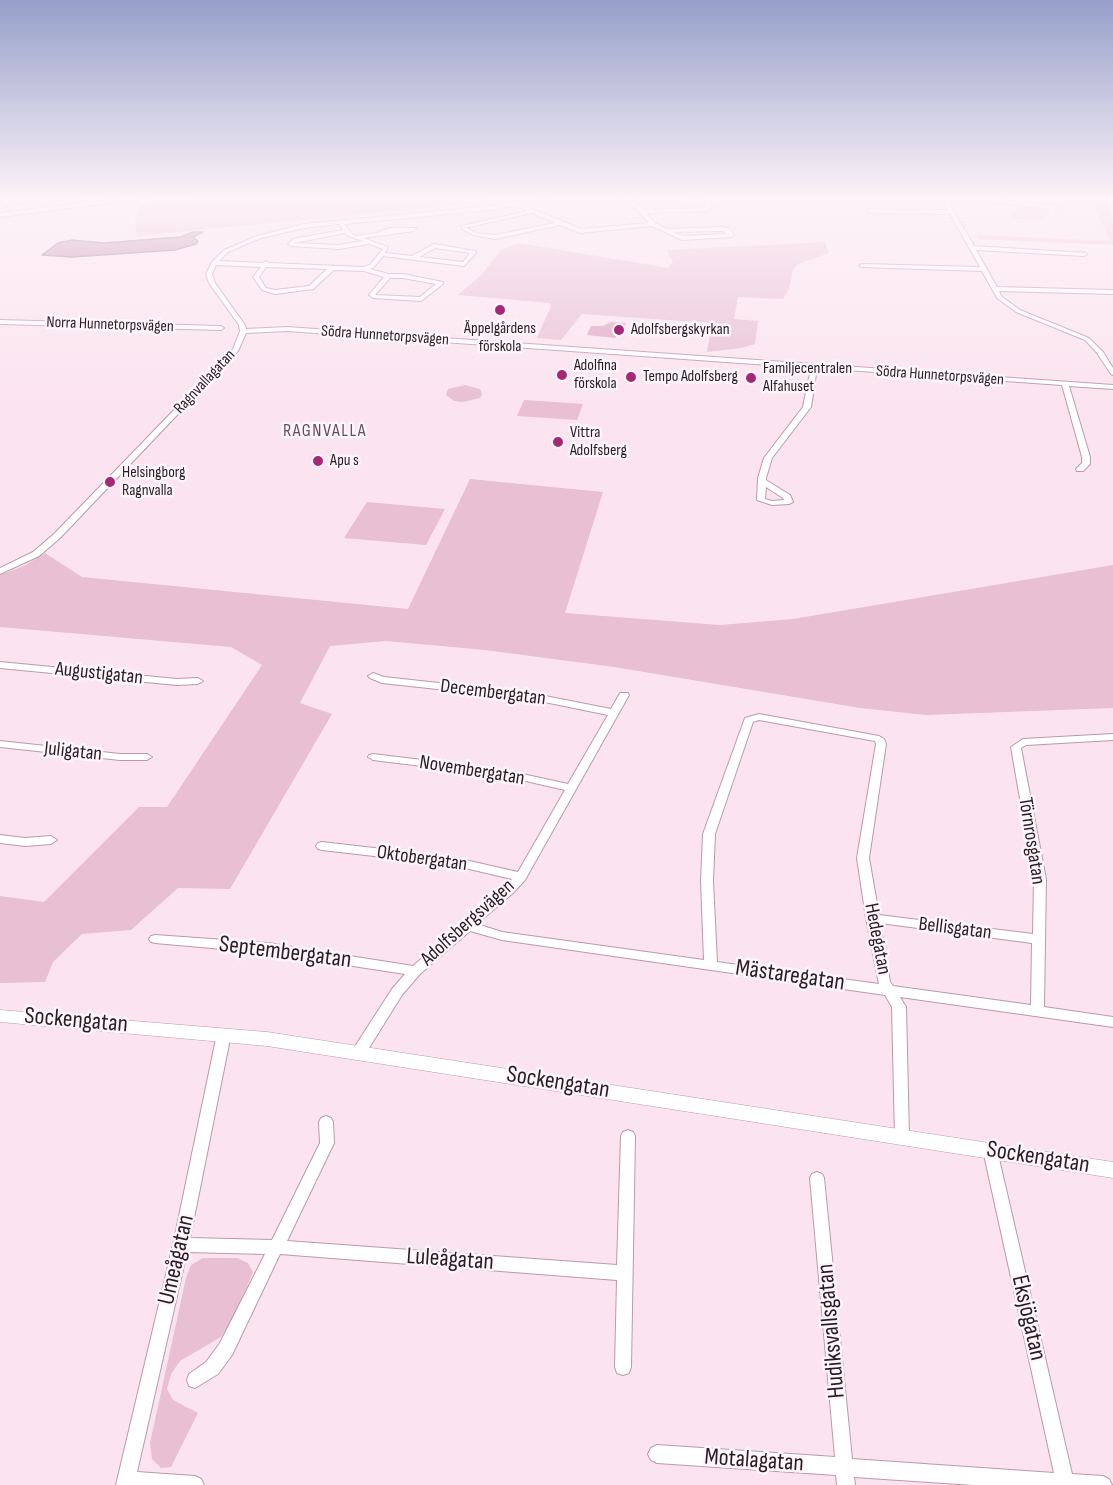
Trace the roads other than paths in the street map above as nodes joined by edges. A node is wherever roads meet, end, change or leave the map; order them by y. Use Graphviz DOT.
graph roads {
  1 [pos="212,265"];
  2 [pos="265,265"];
  3 [pos="287,265"];
  4 [pos="373,265"];
  5 [pos="981,265"];
  6 [pos="861,266"];
  7 [pos="332,268"];
  8 [pos="364,269"];
  9 [pos="983,269"];
  10 [pos="388,276"];
  11 [pos="994,289"];
  12 [pos="1113,292"];
  13 [pos="0,322"];
  14 [pos="221,328"];
  15 [pos="243,331"];
  16 [pos="814,368"];
  17 [pos="1113,374"];
  18 [pos="1065,384"];
  19 [pos="1113,387"];
  20 [pos="1080,468"];
  21 [pos="763,482"];
  22 [pos="0,571"];
  23 [pos="0,665"];
  24 [pos="373,676"];
  25 [pos="198,681"];
  26 [pos="624,695"];
  27 [pos="613,713"];
  28 [pos="1113,737"];
  29 [pos="0,744"];
  30 [pos="147,757"];
  31 [pos="373,757"];
  32 [pos="570,788"];
  33 [pos="0,838"];
  34 [pos="51,840"];
  35 [pos="322,846"];
  36 [pos="521,877"];
  37 [pos="872,918"];
  38 [pos="469,926"];
  39 [pos="155,939"];
  40 [pos="1037,939"];
  41 [pos="711,965"];
  42 [pos="415,971"];
  43 [pos="888,990"];
  44 [pos="1036,1011"];
  45 [pos="0,1016"];
  46 [pos="1113,1022"];
  47 [pos="224,1034"];
  48 [pos="359,1052"];
  49 [pos="326,1122"];
  50 [pos="628,1136"];
  51 [pos="902,1137"];
  52 [pos="990,1150"];
  53 [pos="1113,1170"];
  54 [pos="817,1178"];
  55 [pos="181,1245"];
  56 [pos="277,1247"];
  57 [pos="623,1273"];
  58 [pos="623,1367"];
  59 [pos="195,1380"];
  60 [pos="657,1454"];
  61 [pos="845,1476"];
  62 [pos="125,1482"];
  63 [pos="1066,1484"];
  64 [pos="195,1485"];
  65 [pos="1103,1485"];
  1 -- 15 [label="street, Ragnvallagatan"];
  2 -- 7 [label="street"];
  3 -- 7 [label="street"];
  4 -- 8 [label="street"];
  5 -- 9 [label="street"];
  6 -- 9 [label="street"];
  7 -- 8 [label="street"];
  8 -- 10 [label="street"];
  9 -- 11 [label="street"];
  10 -- 10 [label="street"];
  11 -- 12 [label="street"];
  11 -- 17 [label="street"];
  13 -- 14 [label="street, Norra Hunnetorpsvägen"];
  15 -- 16 [label="street, Södra Hunnetorpsvägen"];
  15 -- 22 [label="street, Ragnvallagatan"];
  16 -- 18 [label="street, Södra Hunnetorpsvägen"];
  16 -- 21 [label="street"];
  18 -- 19 [label="street, Södra Hunnetorpsvägen"];
  18 -- 20 [label="street"];
  23 -- 25 [label="street, Augustigatan"];
  24 -- 27 [label="street, Decembergatan"];
  26 -- 27 [label="street, Adolfsbergsvägen"];
  27 -- 32 [label="street, Adolfsbergsvägen"];
  28 -- 40 [label="street, Törnrosgatan"];
  29 -- 30 [label="street, Juligatan"];
  31 -- 32 [label="street, Novembergatan"];
  32 -- 36 [label="street, Adolfsbergsvägen"];
  33 -- 34 [label="street"];
  35 -- 36 [label="street, Oktobergatan"];
  36 -- 38 [label="street, Adolfsbergsvägen"];
  37 -- 40 [label="street, Bellisgatan"];
  37 -- 41 [label="street, Hedegatan"];
  37 -- 43 [label="street, Hedegatan"];
  38 -- 41 [label="street, Mästaregatan"];
  38 -- 42 [label="street, Adolfsbergsvägen"];
  39 -- 42 [label="street, Septembergatan"];
  40 -- 44 [label="street, Törnrosgatan"];
  41 -- 43 [label="street, Mästaregatan"];
  42 -- 48 [label="street, Adolfsbergsvägen"];
  43 -- 44 [label="street, Mästaregatan"];
  43 -- 51 [label="street, Hedegatan"];
  44 -- 46 [label="street, Mästaregatan"];
  45 -- 47 [label="street, Sockengatan"];
  47 -- 48 [label="street, Sockengatan"];
  47 -- 55 [label="street, Umeågatan"];
  48 -- 51 [label="street, Sockengatan"];
  49 -- 56 [label="street"];
  50 -- 57 [label="street"];
  51 -- 52 [label="street, Sockengatan"];
  52 -- 53 [label="street, Sockengatan"];
  52 -- 63 [label="street, Eksjögatan"];
  54 -- 61 [label="street, Hudiksvallsgatan"];
  55 -- 56 [label="street, Luleågatan"];
  55 -- 62 [label="street, Umeågatan"];
  56 -- 57 [label="street, Luleågatan"];
  56 -- 59 [label="street"];
  57 -- 58 [label="street"];
  60 -- 61 [label="street, Motalagatan"];
  61 -- 63 [label="street, Motalagatan"];
  62 -- 64 [label="street"];
  63 -- 65 [label="street, Motalagatan"];
}
